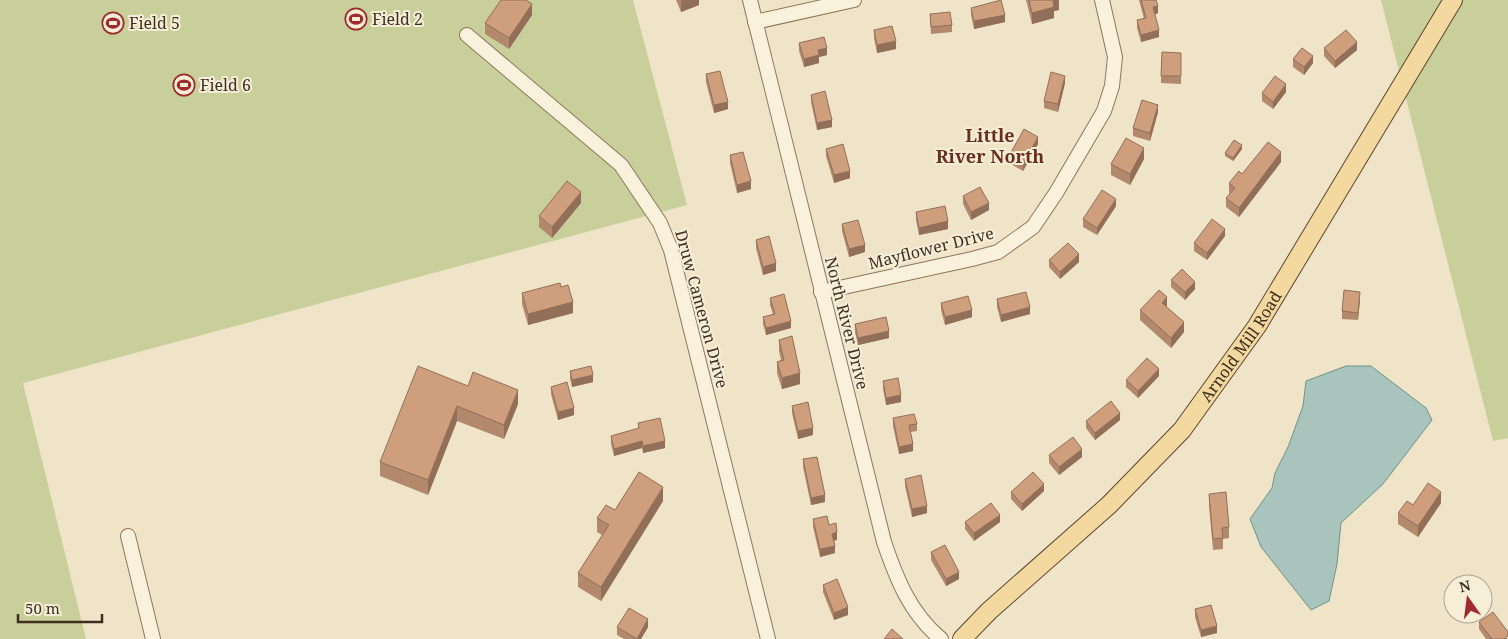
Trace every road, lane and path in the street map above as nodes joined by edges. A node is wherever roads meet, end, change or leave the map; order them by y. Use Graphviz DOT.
graph roads {
  1 [pos="750,0"];
  2 [pos="854,0"];
  3 [pos="1102,0"];
  4 [pos="1453,0"];
  5 [pos="755,22"];
  6 [pos="467,35"];
  7 [pos="821,292"];
  8 [pos="128,536"];
  9 [pos="153,639"];
  10 [pos="768,639"];
  11 [pos="941,639"];
  12 [pos="962,639"];
  1 -- 5 [label="street, North River Drive"];
  2 -- 5 [label="street"];
  3 -- 7 [label="street, Mayflower Drive"];
  4 -- 12 [label="main road, Arnold Mill Road"];
  5 -- 7 [label="street, North River Drive"];
  6 -- 10 [label="street, Druw Cameron Drive"];
  7 -- 11 [label="street, North River Drive"];
  8 -- 9 [label="street"];
}
